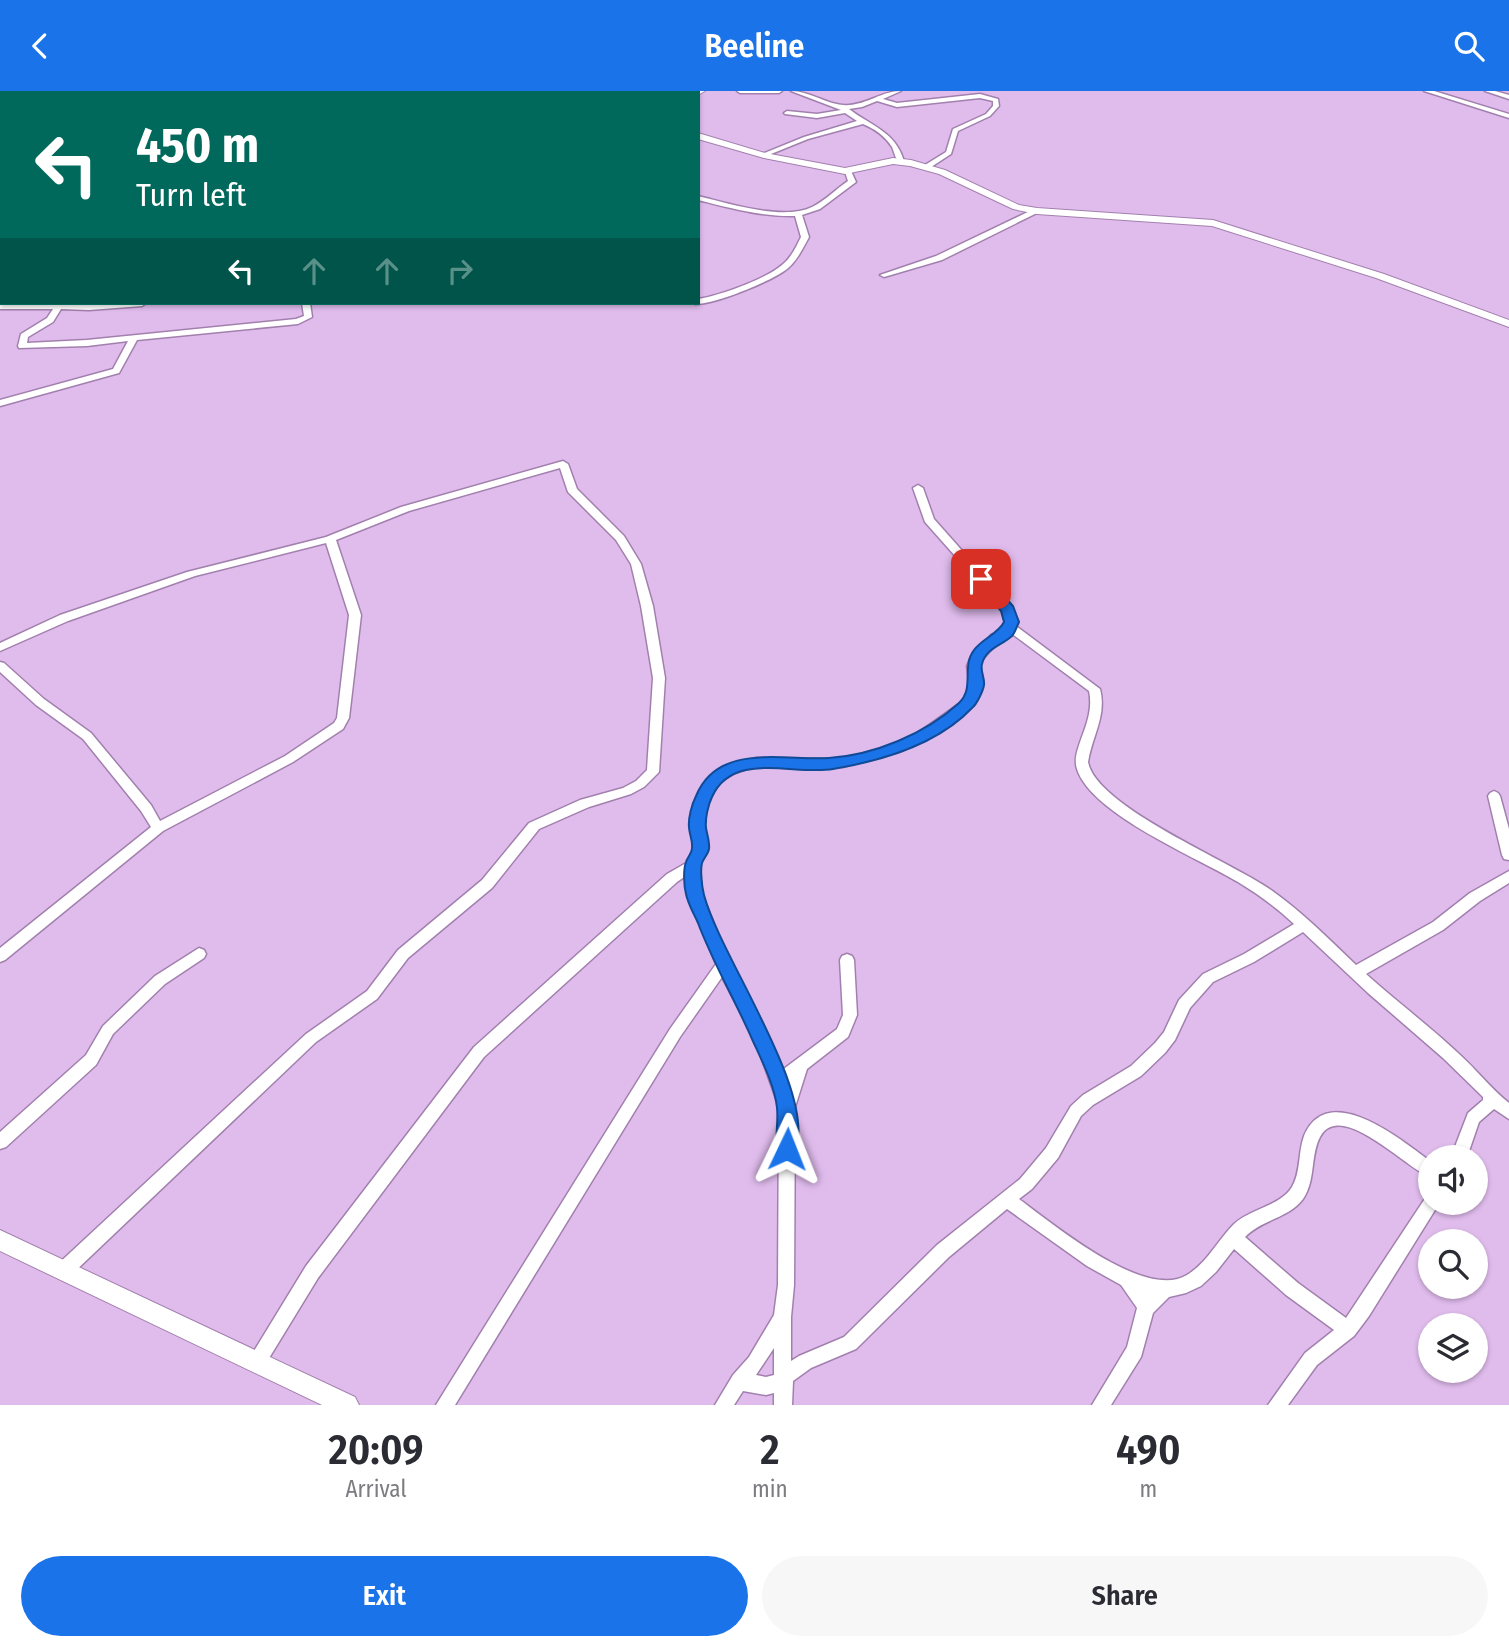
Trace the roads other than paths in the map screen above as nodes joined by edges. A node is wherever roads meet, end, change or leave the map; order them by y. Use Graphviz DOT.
graph roads {
  1 [pos="740,91"];
  2 [pos="779,91"];
  3 [pos="794,91"];
  4 [pos="898,91"];
  5 [pos="1427,91"];
  6 [pos="1488,91"];
  7 [pos="762,92"];
  8 [pos="1509,97"];
  9 [pos="876,99"];
  10 [pos="843,109"];
  11 [pos="787,113"];
  12 [pos="1509,116"];
  13 [pos="862,121"];
  14 [pos="700,138"];
  15 [pos="764,155"];
  16 [pos="900,160"];
  17 [pos="928,167"];
  18 [pos="847,171"];
  19 [pos="700,198"];
  20 [pos="1037,211"];
  21 [pos="797,213"];
  22 [pos="884,275"];
  23 [pos="700,301"];
  24 [pos="66,305"];
  25 [pos="306,305"];
  26 [pos="0,306"];
  27 [pos="1509,324"];
  28 [pos="134,338"];
  29 [pos="116,340"];
  30 [pos="126,352"];
  31 [pos="0,403"];
  32 [pos="918,488"];
  33 [pos="330,539"];
  34 [pos="1010,627"];
  35 [pos="0,647"];
  36 [pos="0,666"];
  37 [pos="1494,796"];
  38 [pos="158,828"];
  39 [pos="1509,855"];
  40 [pos="693,865"];
  41 [pos="1509,876"];
  42 [pos="1304,925"];
  43 [pos="199,954"];
  44 [pos="0,955"];
  45 [pos="847,960"];
  46 [pos="723,965"];
  47 [pos="1356,972"];
  48 [pos="802,1064"];
  49 [pos="779,1082"];
  50 [pos="1491,1098"];
  51 [pos="788,1107"];
  52 [pos="1509,1112"];
  53 [pos="0,1142"];
  54 [pos="1463,1145"];
  55 [pos="1418,1162"];
  56 [pos="1006,1199"];
  57 [pos="1423,1215"];
  58 [pos="1234,1238"];
  59 [pos="0,1240"];
  60 [pos="64,1271"];
  61 [pos="1128,1280"];
  62 [pos="1164,1290"];
  63 [pos="1146,1308"];
  64 [pos="782,1317"];
  65 [pos="1348,1329"];
  66 [pos="257,1362"];
  67 [pos="785,1379"];
  68 [pos="739,1381"];
  69 [pos="347,1405"];
  70 [pos="445,1405"];
  71 [pos="724,1405"];
  72 [pos="783,1405"];
  73 [pos="1101,1405"];
  74 [pos="1277,1405"];
  1 -- 7 [label="street"];
  2 -- 7 [label="street"];
  3 -- 10 [label="street"];
  4 -- 9 [label="street"];
  5 -- 12 [label="street"];
  6 -- 8 [label="street"];
  9 -- 10 [label="street"];
  9 -- 17 [label="street"];
  10 -- 11 [label="street"];
  10 -- 13 [label="street"];
  13 -- 15 [label="street"];
  13 -- 16 [label="street"];
  14 -- 15 [label="street"];
  15 -- 18 [label="street"];
  16 -- 17 [label="street"];
  16 -- 18 [label="street"];
  17 -- 20 [label="street"];
  18 -- 21 [label="street"];
  19 -- 21 [label="street"];
  20 -- 22 [label="street"];
  20 -- 27 [label="street"];
  21 -- 23 [label="street"];
  24 -- 26 [label="street"];
  24 -- 29 [label="street"];
  25 -- 28 [label="street"];
  28 -- 29 [label="street"];
  28 -- 30 [label="street"];
  29 -- 30 [label="street"];
  30 -- 31 [label="street"];
  32 -- 34 [label="street"];
  33 -- 35 [label="street"];
  33 -- 38 [label="street"];
  33 -- 60 [label="street"];
  34 -- 40 [label="street"];
  34 -- 42 [label="street"];
  36 -- 38 [label="street"];
  37 -- 39 [label="street"];
  38 -- 44 [label="street"];
  40 -- 46 [label="street"];
  40 -- 66 [label="street"];
  41 -- 47 [label="street"];
  42 -- 47 [label="street"];
  42 -- 56 [label="street"];
  43 -- 53 [label="street"];
  45 -- 48 [label="street"];
  46 -- 49 [label="street"];
  46 -- 70 [label="street"];
  47 -- 50 [label="street"];
  48 -- 49 [label="street"];
  48 -- 51 [label="street"];
  49 -- 51 [label="street"];
  50 -- 52 [label="street"];
  50 -- 54 [label="street"];
  51 -- 64 [label="street"];
  55 -- 58 [label="street"];
  56 -- 61 [label="street"];
  56 -- 67 [label="street"];
  57 -- 65 [label="street"];
  58 -- 62 [label="street"];
  58 -- 65 [label="street"];
  59 -- 60 [label="street"];
  60 -- 66 [label="street"];
  61 -- 62 [label="street"];
  61 -- 63 [label="street"];
  62 -- 63 [label="street"];
  63 -- 73 [label="street"];
  64 -- 67 [label="street"];
  64 -- 68 [label="street"];
  65 -- 74 [label="street"];
  66 -- 69 [label="street"];
  67 -- 68 [label="street"];
  67 -- 72 [label="street"];
  68 -- 71 [label="street"];
}
